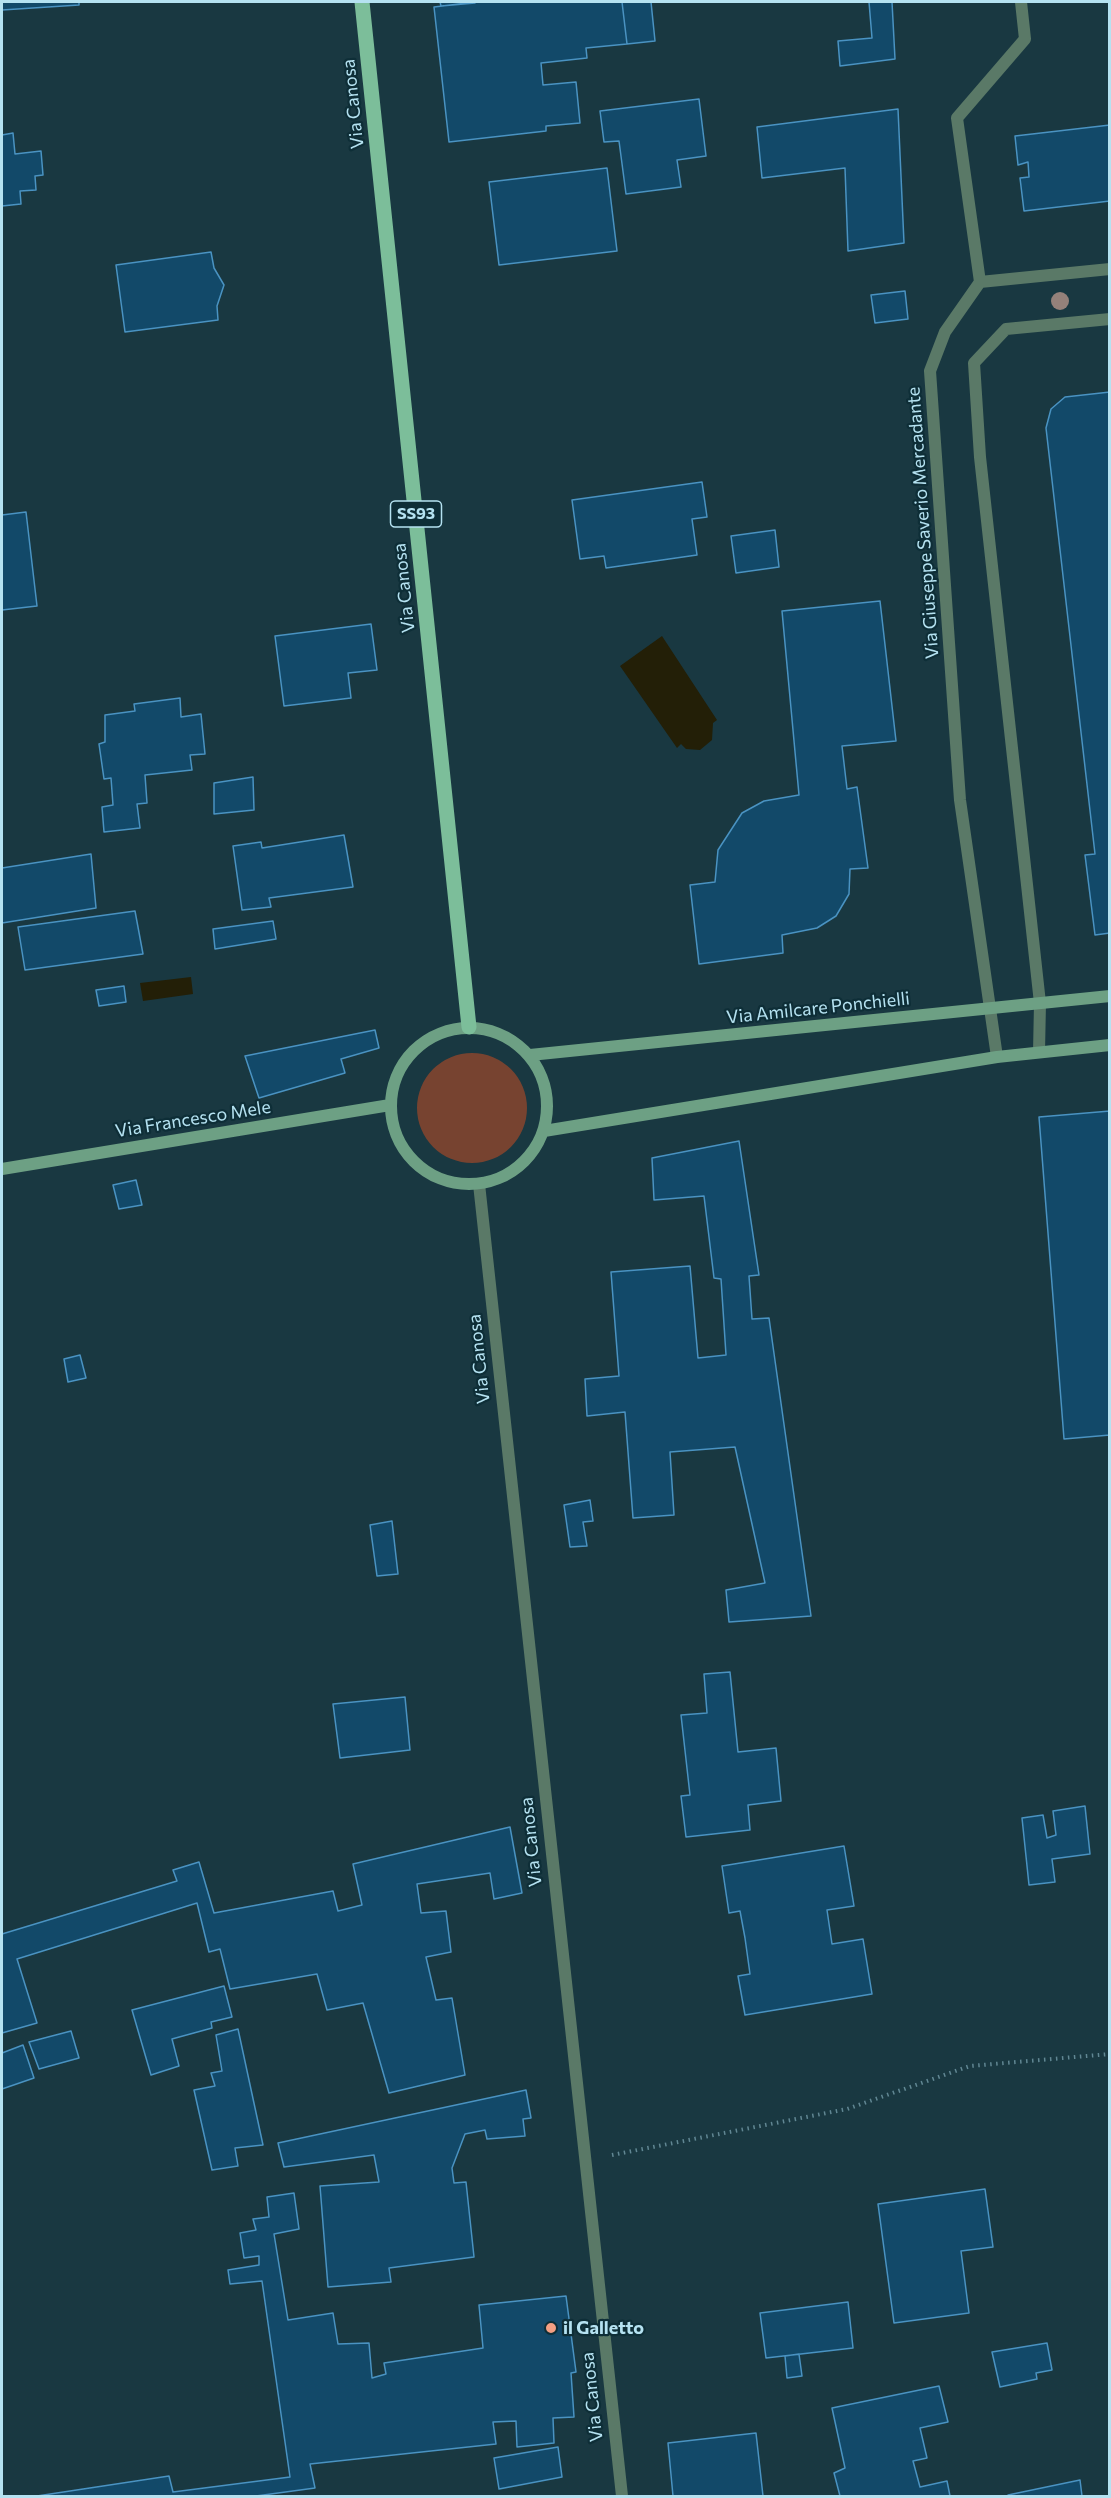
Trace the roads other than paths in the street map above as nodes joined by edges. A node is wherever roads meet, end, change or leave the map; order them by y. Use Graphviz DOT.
graph roads {
  1 [pos="362,2"];
  2 [pos="1021,2"];
  3 [pos="1110,269"];
  4 [pos="980,282"];
  5 [pos="1110,319"];
  6 [pos="1110,996"];
  7 [pos="1040,1002"];
  8 [pos="991,1009"];
  9 [pos="470,1026"];
  10 [pos="1110,1045"];
  11 [pos="1039,1052"];
  12 [pos="530,1055"];
  13 [pos="997,1057"];
  14 [pos="390,1105"];
  15 [pos="544,1131"];
  16 [pos="2,1169"];
  17 [pos="479,1184"];
  18 [pos="622,2496"];
  1 -- 9 [label="main road, Via Canosa / SS93"];
  2 -- 4 [label="street"];
  3 -- 4 [label="street"];
  4 -- 8 [label="street, Via Giuseppe Saverio Mercadante"];
  5 -- 7 [label="street"];
  6 -- 7 [label="main road, Via Amilcare Ponchielli"];
  7 -- 8 [label="main road, Via Amilcare Ponchielli"];
  7 -- 11 [label="street"];
  8 -- 12 [label="main road, Via Amilcare Ponchielli"];
  8 -- 13 [label="street, Via Giuseppe Saverio Mercadante"];
  9 -- 12 [label="main road"];
  9 -- 14 [label="main road"];
  10 -- 11 [label="main road"];
  11 -- 13 [label="main road"];
  12 -- 15 [label="main road"];
  13 -- 15 [label="main road"];
  14 -- 16 [label="main road, Via Francesco Mele"];
  14 -- 17 [label="main road"];
  15 -- 17 [label="main road"];
  17 -- 18 [label="street, Via Canosa"];
}
